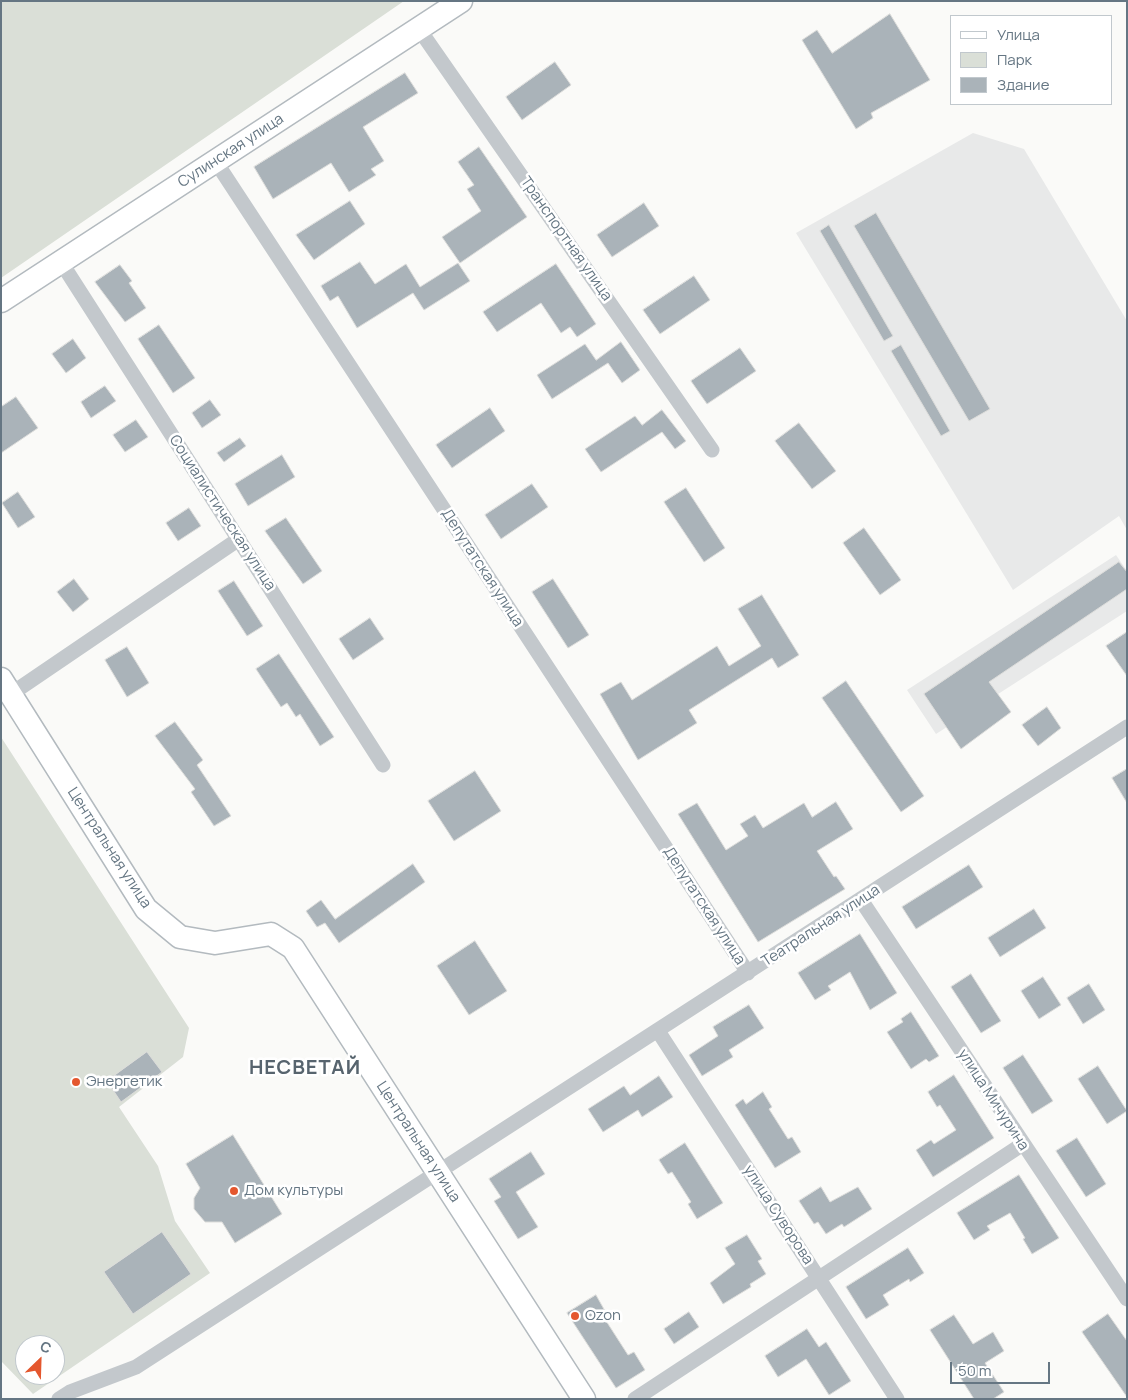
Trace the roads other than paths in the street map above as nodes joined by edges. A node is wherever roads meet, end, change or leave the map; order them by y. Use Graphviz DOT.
graph roads {
  1 [pos="461,1"];
  2 [pos="419,29"];
  3 [pos="216,162"];
  4 [pos="61,262"];
  5 [pos="1,301"];
  6 [pos="712,450"];
  7 [pos="239,539"];
  8 [pos="6,686"];
  9 [pos="1127,727"];
  10 [pos="383,765"];
  11 [pos="861,900"];
  12 [pos="748,974"];
  13 [pos="658,1031"];
  14 [pos="1023,1144"];
  15 [pos="438,1172"];
  16 [pos="819,1278"];
  17 [pos="1127,1299"];
  18 [pos="59,1399"];
  19 [pos="584,1399"];
  20 [pos="635,1399"];
  21 [pos="897,1399"];
  1 -- 2 [label="main road, Сулинская улица"];
  2 -- 3 [label="main road, Сулинская улица"];
  2 -- 6 [label="street, Транспортная улица"];
  3 -- 4 [label="main road, Сулинская улица"];
  3 -- 12 [label="street, Депутатская улица"];
  4 -- 5 [label="main road, Сулинская улица"];
  4 -- 7 [label="street, Социалистическая улица"];
  7 -- 8 [label="street"];
  7 -- 10 [label="street, Социалистическая улица"];
  8 -- 15 [label="main road, Центральная улица"];
  9 -- 11 [label="street, Театральная улица"];
  11 -- 12 [label="street, Театральная улица"];
  11 -- 14 [label="street, улица Мичурина"];
  12 -- 13 [label="street, Театральная улица"];
  13 -- 15 [label="street, Театральная улица"];
  13 -- 16 [label="street, улица Суворова"];
  14 -- 16 [label="street"];
  14 -- 17 [label="street, улица Мичурина"];
  15 -- 18 [label="street, Театральная улица"];
  15 -- 19 [label="main road, Центральная улица"];
  16 -- 20 [label="street"];
  16 -- 21 [label="street, улица Суворова"];
}
